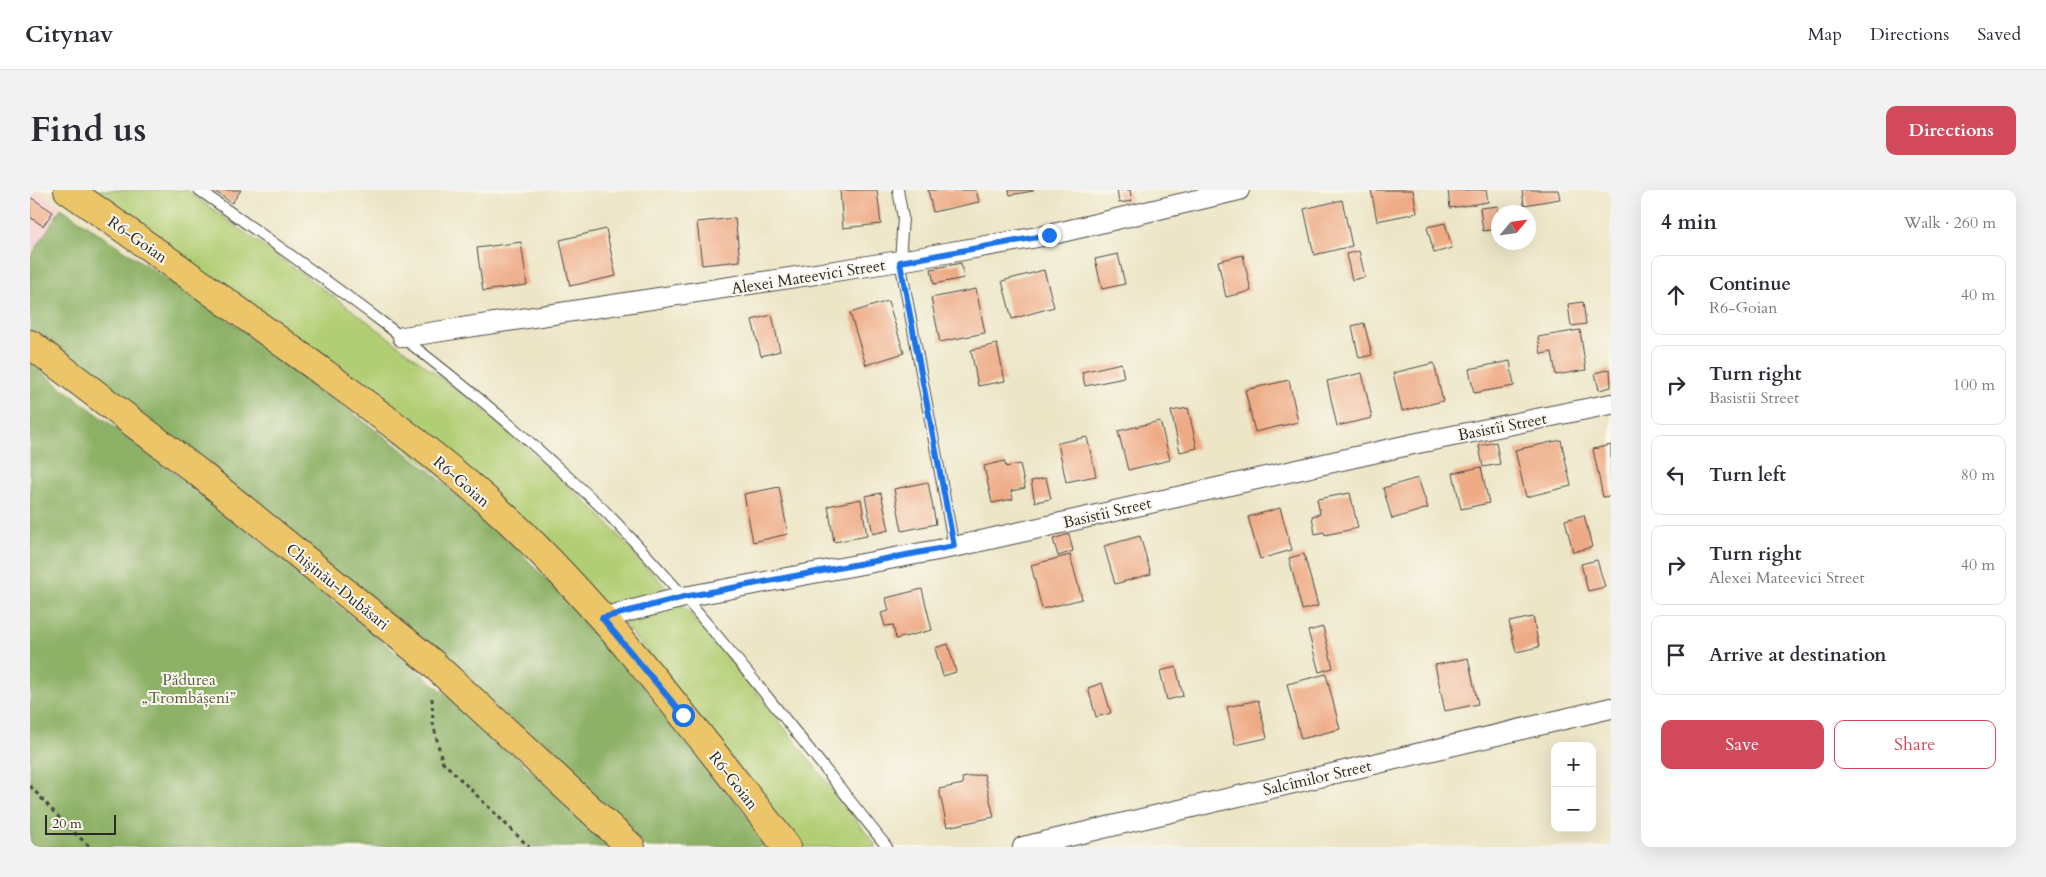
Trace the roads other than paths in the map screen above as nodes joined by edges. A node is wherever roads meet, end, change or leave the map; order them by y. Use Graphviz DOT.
graph roads {
  1 [pos="68,190"];
  2 [pos="199,190"];
  3 [pos="898,190"];
  4 [pos="1239,190"];
  5 [pos="900,262"];
  6 [pos="403,337"];
  7 [pos="30,344"];
  8 [pos="1611,404"];
  9 [pos="954,546"];
  10 [pos="684,597"];
  11 [pos="602,618"];
  12 [pos="1611,708"];
  13 [pos="631,847"];
  14 [pos="787,847"];
  15 [pos="887,847"];
  16 [pos="1023,847"];
  1 -- 11 [label="main road, R6-Goian"];
  2 -- 6 [label="lane"];
  3 -- 5 [label="lane"];
  4 -- 5 [label="street, Alexei Mateevici Street"];
  5 -- 6 [label="street, Alexei Mateevici Street"];
  5 -- 9 [label="lane"];
  6 -- 10 [label="lane"];
  7 -- 13 [label="main road, Chișinău-Dubăsari"];
  8 -- 9 [label="street, Basistîi Street"];
  9 -- 10 [label="street, Basistîi Street"];
  10 -- 11 [label="street, Basistîi Street"];
  10 -- 15 [label="lane"];
  11 -- 14 [label="main road, R6-Goian"];
  12 -- 16 [label="street, Salcîmilor Street"];
}
